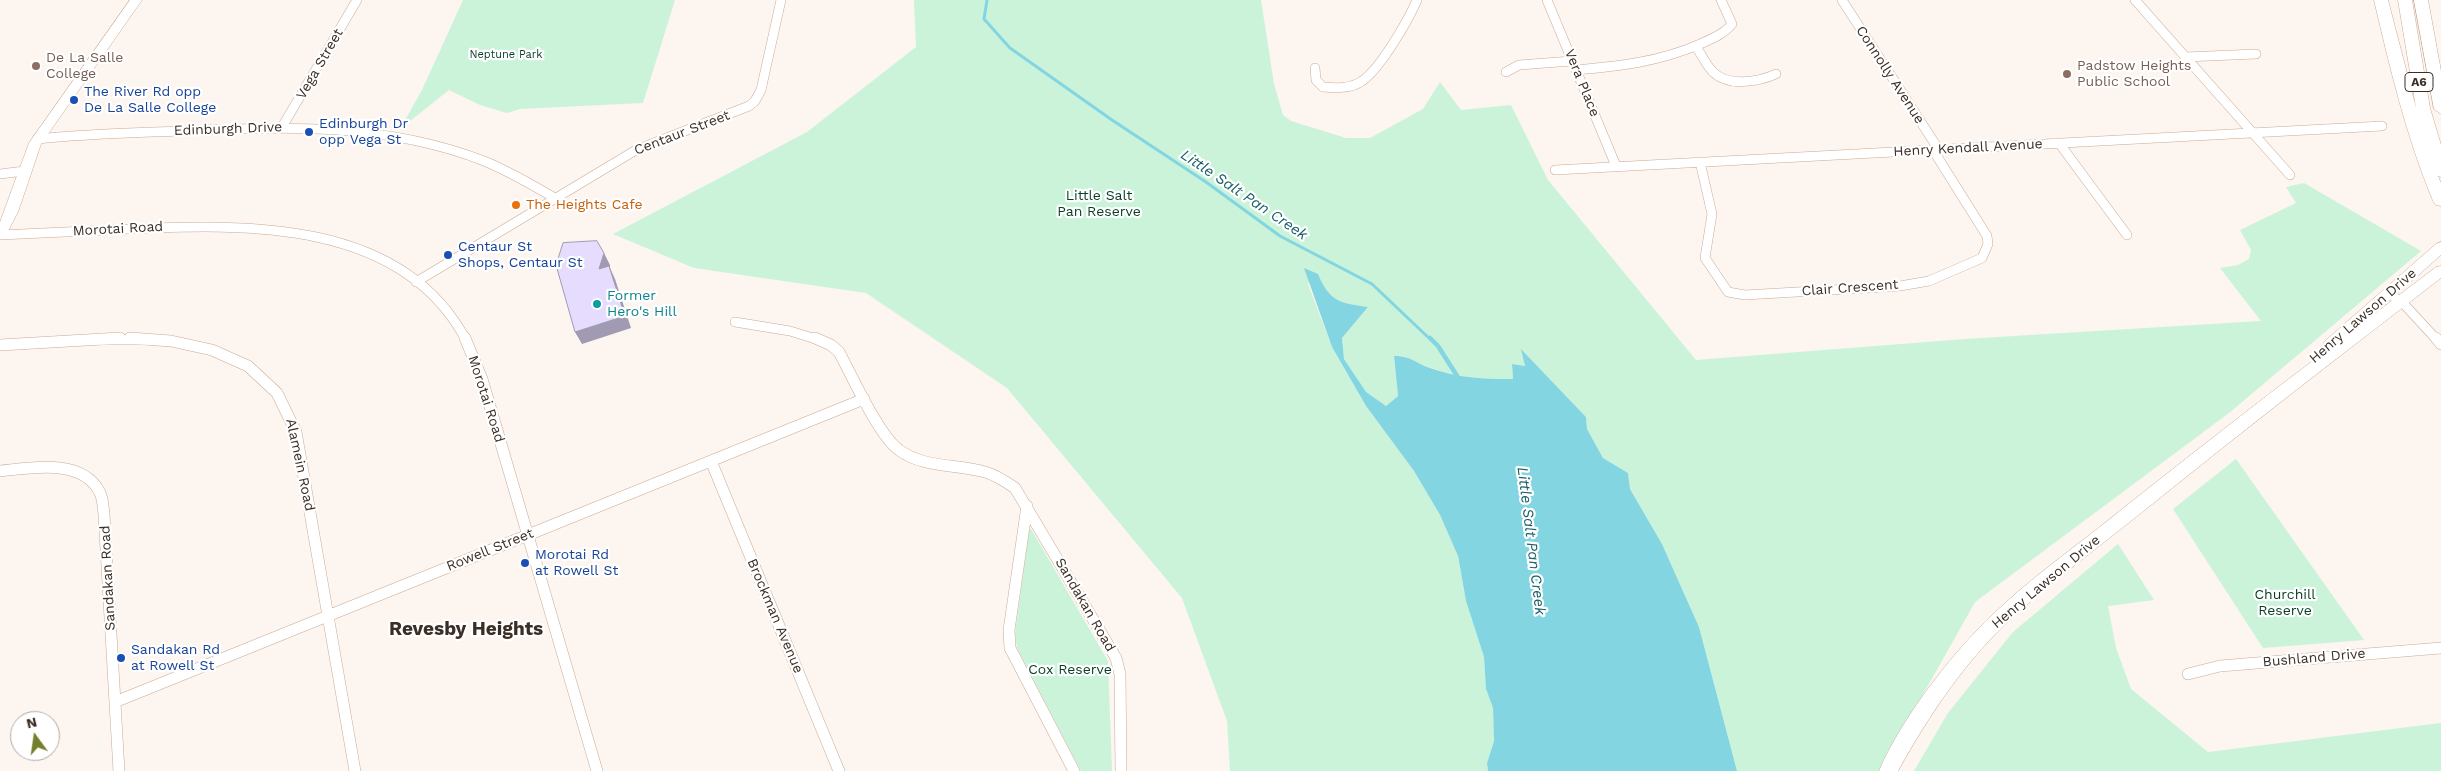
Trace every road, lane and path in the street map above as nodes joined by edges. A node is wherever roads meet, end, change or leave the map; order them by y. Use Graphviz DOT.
graph roads {
  1 [pos="136,0"];
  2 [pos="357,0"];
  3 [pos="782,0"];
  4 [pos="1418,0"];
  5 [pos="1548,0"];
  6 [pos="1722,0"];
  7 [pos="1842,0"];
  8 [pos="2135,0"];
  9 [pos="2381,0"];
  10 [pos="2405,0"];
  11 [pos="2421,0"];
  12 [pos="1695,46"];
  13 [pos="2256,54"];
  14 [pos="2186,57"];
  15 [pos="1572,61"];
  16 [pos="1315,68"];
  17 [pos="1576,70"];
  18 [pos="1506,72"];
  19 [pos="1776,74"];
  20 [pos="2441,109"];
  21 [pos="2382,126"];
  22 [pos="282,127"];
  23 [pos="2252,132"];
  24 [pos="38,138"];
  25 [pos="2059,143"];
  26 [pos="1936,150"];
  27 [pos="1700,162"];
  28 [pos="1616,166"];
  29 [pos="1555,170"];
  30 [pos="24,171"];
  31 [pos="2441,172"];
  32 [pos="0,174"];
  33 [pos="2290,175"];
  34 [pos="2438,195"];
  35 [pos="554,198"];
  36 [pos="0,235"];
  37 [pos="2127,235"];
  38 [pos="2441,247"];
  39 [pos="2441,271"];
  40 [pos="416,282"];
  41 [pos="2388,294"];
  42 [pos="2402,302"];
  43 [pos="734,322"];
  44 [pos="2441,344"];
  45 [pos="0,345"];
  46 [pos="864,399"];
  47 [pos="2239,425"];
  48 [pos="711,461"];
  49 [pos="0,471"];
  50 [pos="1027,506"];
  51 [pos="527,535"];
  52 [pos="328,615"];
  53 [pos="2441,648"];
  54 [pos="2188,674"];
  55 [pos="115,702"];
  56 [pos="119,771"];
  57 [pos="356,771"];
  58 [pos="596,771"];
  59 [pos="840,771"];
  60 [pos="1074,771"];
  61 [pos="1121,771"];
  62 [pos="1888,771"];
  1 -- 24 [label="main road"];
  2 -- 22 [label="street, Vega Street"];
  3 -- 35 [label="street, Centaur Street"];
  4 -- 16 [label="street"];
  5 -- 15 [label="street, Vera Place"];
  6 -- 12 [label="street"];
  7 -- 26 [label="street, Connolly Avenue"];
  8 -- 14 [label="street"];
  9 -- 34 [label="highway"];
  10 -- 31 [label="highway, A6"];
  11 -- 20 [label="highway, A6"];
  12 -- 17 [label="street"];
  12 -- 19 [label="street"];
  13 -- 14 [label="street"];
  14 -- 23 [label="street"];
  15 -- 17 [label="street, Vera Place"];
  15 -- 18 [label="street"];
  17 -- 28 [label="street, Vera Place"];
  21 -- 23 [label="street, Henry Kendall Avenue"];
  22 -- 24 [label="street, Edinburgh Drive"];
  22 -- 35 [label="street, Edinburgh Drive"];
  23 -- 25 [label="street, Henry Kendall Avenue"];
  23 -- 33 [label="street"];
  24 -- 30 [label="main road"];
  25 -- 26 [label="street, Henry Kendall Avenue"];
  25 -- 37 [label="street"];
  26 -- 27 [label="street, Henry Kendall Avenue"];
  26 -- 27 [label="street, Clair Crescent"];
  27 -- 28 [label="street, Henry Kendall Avenue"];
  28 -- 29 [label="street, Henry Kendall Avenue"];
  30 -- 32 [label="street"];
  30 -- 36 [label="main road"];
  35 -- 40 [label="street, Centaur Street"];
  36 -- 40 [label="street, Morotai Road"];
  38 -- 41 [label="main road, Henry Lawson Drive"];
  39 -- 42 [label="main road, Henry Lawson Drive"];
  40 -- 51 [label="street, Morotai Road"];
  41 -- 42 [label="street"];
  41 -- 47 [label="main road, Henry Lawson Drive"];
  42 -- 44 [label="street"];
  42 -- 47 [label="main road, Henry Lawson Drive"];
  43 -- 46 [label="street, Sandakan Road"];
  45 -- 52 [label="street, Alamein Road"];
  46 -- 48 [label="street, Rowell Street"];
  46 -- 50 [label="street, Sandakan Road"];
  47 -- 62 [label="main road, Henry Lawson Drive"];
  48 -- 51 [label="street, Rowell Street"];
  48 -- 59 [label="street, Brockman Avenue"];
  49 -- 55 [label="street, Sandakan Road"];
  50 -- 60 [label="street"];
  50 -- 61 [label="street, Sandakan Road"];
  51 -- 52 [label="street, Rowell Street"];
  51 -- 58 [label="street, Morotai Road"];
  52 -- 55 [label="street, Rowell Street"];
  52 -- 57 [label="street, Alamein Road"];
  53 -- 54 [label="street, Bushland Drive"];
  55 -- 56 [label="street, Sandakan Road"];
}
